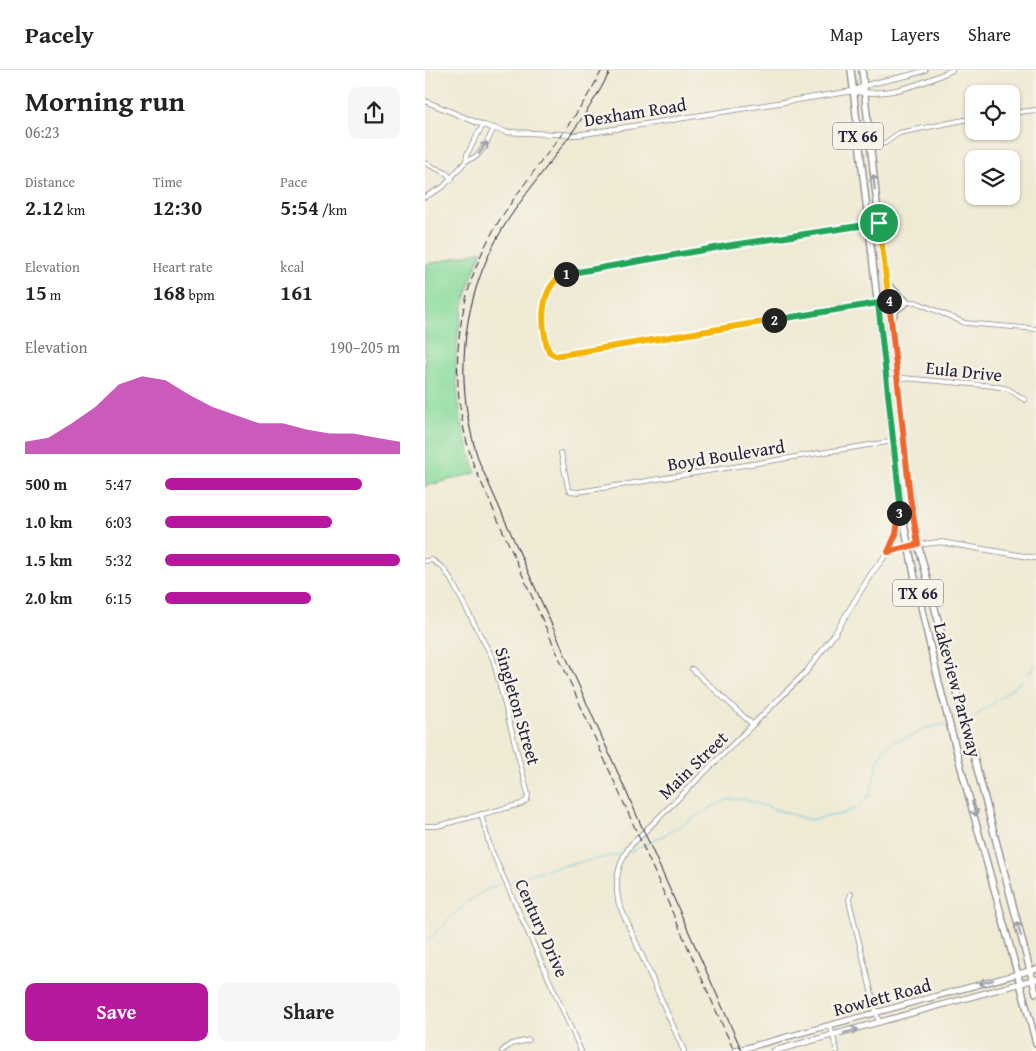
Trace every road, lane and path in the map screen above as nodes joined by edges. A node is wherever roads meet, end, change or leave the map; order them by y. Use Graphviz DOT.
graph roads {
  1 [pos="851,70"];
  2 [pos="862,70"];
  3 [pos="925,70"];
  4 [pos="952,70"];
  5 [pos="863,86"];
  6 [pos="853,91"];
  7 [pos="864,94"];
  8 [pos="425,101"];
  9 [pos="1036,110"];
  10 [pos="1020,112"];
  11 [pos="965,120"];
  12 [pos="483,125"];
  13 [pos="494,128"];
  14 [pos="870,146"];
  15 [pos="466,162"];
  16 [pos="425,163"];
  17 [pos="452,179"];
  18 [pos="425,197"];
  19 [pos="879,223"];
  20 [pos="869,224"];
  21 [pos="887,284"];
  22 [pos="889,302"];
  23 [pos="907,302"];
  24 [pos="878,303"];
  25 [pos="891,319"];
  26 [pos="1036,329"];
  27 [pos="897,378"];
  28 [pos="886,380"];
  29 [pos="1025,400"];
  30 [pos="903,435"];
  31 [pos="894,441"];
  32 [pos="904,443"];
  33 [pos="561,454"];
  34 [pos="900,502"];
  35 [pos="918,544"];
  36 [pos="908,546"];
  37 [pos="888,552"];
  38 [pos="1036,558"];
  39 [pos="425,561"];
  40 [pos="692,669"];
  41 [pos="950,671"];
  42 [pos="938,674"];
  43 [pos="753,725"];
  44 [pos="977,773"];
  45 [pos="965,776"];
  46 [pos="481,814"];
  47 [pos="425,826"];
  48 [pos="999,859"];
  49 [pos="988,862"];
  50 [pos="851,894"];
  51 [pos="1033,970"];
  52 [pos="1018,973"];
  53 [pos="1034,980"];
  54 [pos="1021,984"];
  55 [pos="1036,993"];
  56 [pos="877,1012"];
  57 [pos="879,1023"];
  58 [pos="830,1025"];
  59 [pos="833,1035"];
  60 [pos="529,1040"];
  61 [pos="1036,1042"];
  62 [pos="502,1051"];
  63 [pos="581,1051"];
  64 [pos="684,1051"];
  65 [pos="735,1051"];
  66 [pos="774,1051"];
  67 [pos="837,1051"];
  1 -- 6 [label="main road, Lakeview Parkway / TX 66"];
  2 -- 5 [label="main road, Lakeview Parkway / TX 66"];
  3 -- 5 [label="street, Dexham Road"];
  4 -- 7 [label="street, Dexham Road"];
  5 -- 6 [label="street, Dexham Road"];
  5 -- 7 [label="main road, Lakeview Parkway / TX 66"];
  6 -- 7 [label="street, Dexham Road"];
  6 -- 13 [label="street, Dexham Road"];
  6 -- 20 [label="main road, Lakeview Parkway / TX 66"];
  7 -- 14 [label="main road, Lakeview Parkway / TX 66"];
  8 -- 12 [label="street, Dexham Road"];
  9 -- 10 [label="street"];
  11 -- 14 [label="street"];
  12 -- 13 [label="street, Dexham Road"];
  12 -- 15 [label="street"];
  15 -- 13 [label="street, one-way"];
  19 -- 14 [label="main road, Lakeview Parkway / TX 66, one-way"];
  15 -- 17 [label="street"];
  16 -- 17 [label="street"];
  17 -- 18 [label="street"];
  19 -- 20 [label="main road"];
  19 -- 21 [label="main road, Lakeview Parkway / TX 66"];
  20 -- 24 [label="main road, Lakeview Parkway / TX 66"];
  20 -- 24 [label="street"];
  21 -- 22 [label="main road, Lakeview Parkway / TX 66"];
  21 -- 23 [label="main road"];
  22 -- 23 [label="street"];
  22 -- 24 [label="street"];
  22 -- 25 [label="main road, Lakeview Parkway / TX 66"];
  23 -- 25 [label="main road"];
  23 -- 26 [label="street"];
  24 -- 28 [label="main road, Lakeview Parkway / TX 66"];
  25 -- 27 [label="main road, Lakeview Parkway / TX 66"];
  27 -- 28 [label="street, Eula Drive"];
  27 -- 29 [label="street, Eula Drive"];
  27 -- 30 [label="main road, Lakeview Parkway / TX 66"];
  28 -- 31 [label="main road, Lakeview Parkway / TX 66"];
  30 -- 31 [label="main road"];
  30 -- 32 [label="main road, Lakeview Parkway / TX 66"];
  31 -- 32 [label="main road"];
  31 -- 33 [label="street, Boyd Boulevard"];
  31 -- 34 [label="main road, Lakeview Parkway / TX 66"];
  32 -- 35 [label="main road, Lakeview Parkway / TX 66"];
  34 -- 36 [label="main road, Lakeview Parkway / TX 66"];
  34 -- 37 [label="main road"];
  35 -- 36 [label="street"];
  35 -- 38 [label="street"];
  35 -- 41 [label="main road, Lakeview Parkway / TX 66"];
  36 -- 37 [label="street"];
  36 -- 42 [label="main road, Lakeview Parkway / TX 66"];
  37 -- 43 [label="street, Main Street"];
  39 -- 46 [label="street, Singleton Street"];
  40 -- 43 [label="street"];
  41 -- 42 [label="main road"];
  41 -- 44 [label="main road, Lakeview Parkway / TX 66"];
  42 -- 45 [label="main road, Lakeview Parkway / TX 66"];
  43 -- 64 [label="street, Main Street"];
  44 -- 45 [label="main road"];
  44 -- 48 [label="main road, Lakeview Parkway / TX 66"];
  45 -- 49 [label="main road, Lakeview Parkway / TX 66, one-way"];
  46 -- 47 [label="street"];
  46 -- 63 [label="street, Century Drive"];
  48 -- 49 [label="main road"];
  51 -- 48 [label="main road, Lakeview Parkway / TX 66, one-way"];
  49 -- 52 [label="main road, Lakeview Parkway / TX 66"];
  50 -- 56 [label="street"];
  51 -- 52 [label="main road, Rowlett Road"];
  51 -- 53 [label="main road, Lakeview Parkway / TX 66"];
  52 -- 54 [label="main road, Lakeview Parkway / TX 66"];
  52 -- 56 [label="main road, Rowlett Road, one-way"];
  53 -- 54 [label="main road, Rowlett Road"];
  53 -- 55 [label="main road, Lakeview Parkway / TX 66"];
  54 -- 57 [label="main road, Rowlett Road"];
  54 -- 61 [label="main road, Lakeview Parkway / TX 66"];
  56 -- 57 [label="street"];
  56 -- 58 [label="main road, Rowlett Road"];
  59 -- 57 [label="main road, Rowlett Road, one-way"];
  58 -- 59 [label="street"];
  58 -- 65 [label="main road, Rowlett Road"];
  59 -- 66 [label="main road, Rowlett Road"];
  59 -- 67 [label="street"];
  60 -- 62 [label="street"];
}
